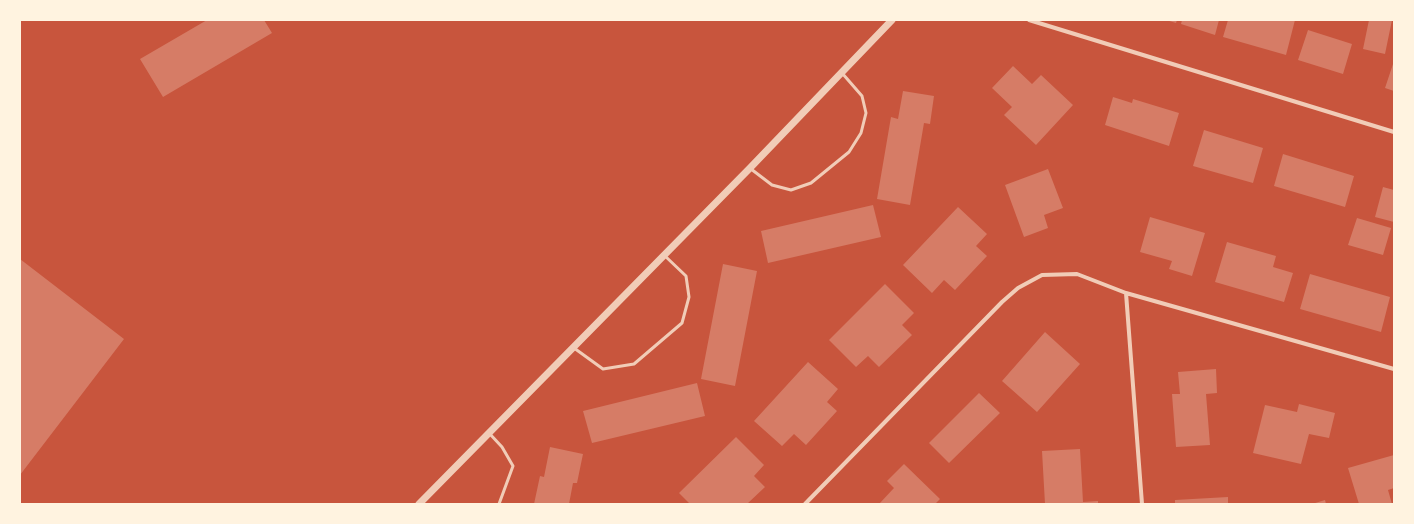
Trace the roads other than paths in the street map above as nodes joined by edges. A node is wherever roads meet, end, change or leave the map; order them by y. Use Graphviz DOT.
graph roads {
  1 [pos="892,20"];
  2 [pos="1029,20"];
  3 [pos="842,73"];
  4 [pos="1394,132"];
  5 [pos="750,168"];
  6 [pos="663,254"];
  7 [pos="1126,293"];
  8 [pos="572,346"];
  9 [pos="1394,369"];
  10 [pos="489,433"];
  11 [pos="419,504"];
  12 [pos="499,504"];
  13 [pos="805,504"];
  14 [pos="1142,504"];
  1 -- 3 [label="street"];
  2 -- 4 [label="street"];
  3 -- 5 [label="street"];
  3 -- 5 [label="lane"];
  5 -- 6 [label="street"];
  6 -- 8 [label="street"];
  6 -- 8 [label="lane"];
  7 -- 9 [label="street"];
  7 -- 13 [label="street"];
  7 -- 14 [label="street"];
  8 -- 10 [label="street"];
  10 -- 11 [label="street"];
  10 -- 12 [label="lane"];
}
